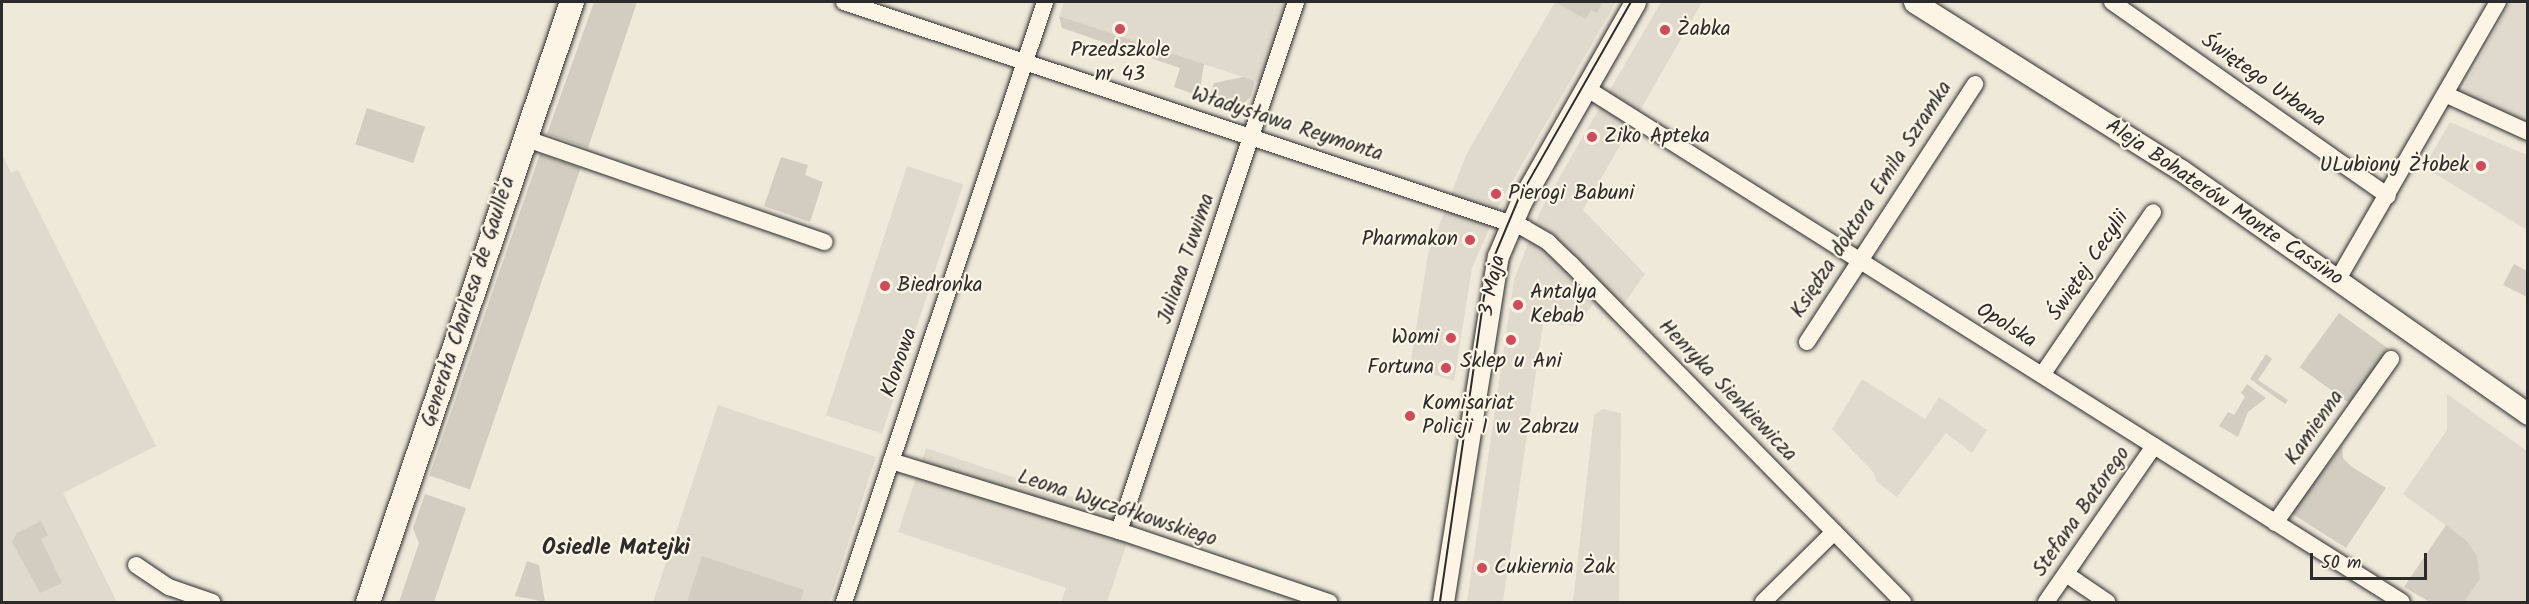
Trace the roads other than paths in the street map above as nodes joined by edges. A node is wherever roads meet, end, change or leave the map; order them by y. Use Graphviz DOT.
graph roads {
  1 [pos="572,2"];
  2 [pos="844,2"];
  3 [pos="1045,2"];
  4 [pos="1296,2"];
  5 [pos="1635,2"];
  6 [pos="1914,2"];
  7 [pos="2112,2"];
  8 [pos="2498,2"];
  9 [pos="565,13"];
  10 [pos="1025,61"];
  11 [pos="1976,84"];
  12 [pos="1586,88"];
  13 [pos="2447,95"];
  14 [pos="2528,132"];
  15 [pos="524,138"];
  16 [pos="1251,138"];
  17 [pos="2388,196"];
  18 [pos="2153,212"];
  19 [pos="1512,221"];
  20 [pos="825,242"];
  21 [pos="1859,260"];
  22 [pos="2338,279"];
  23 [pos="1807,342"];
  24 [pos="2391,359"];
  25 [pos="2042,375"];
  26 [pos="2528,414"];
  27 [pos="2154,446"];
  28 [pos="891,461"];
  29 [pos="2275,523"];
  30 [pos="1119,531"];
  31 [pos="1834,532"];
  32 [pos="136,565"];
  33 [pos="2066,574"];
  34 [pos="212,603"];
  35 [pos="368,603"];
  36 [pos="844,603"];
  37 [pos="1329,603"];
  38 [pos="1443,603"];
  39 [pos="1763,603"];
  40 [pos="1903,603"];
  41 [pos="2046,603"];
  42 [pos="2107,603"];
  43 [pos="2402,603"];
  1 -- 9 [label="main road, Generała Charlesa de Gaulle'a"];
  2 -- 10 [label="street, Władysława Reymonta"];
  3 -- 10 [label="street, Klonowa"];
  4 -- 16 [label="street, Juliana Tuwima"];
  5 -- 12 [label="street, 3 Maja"];
  6 -- 22 [label="street, Aleja Bohaterów Monte Cassino"];
  7 -- 17 [label="street, Świętego Urbana"];
  8 -- 13 [label="street"];
  9 -- 15 [label="main road, Generała Charlesa de Gaulle'a"];
  10 -- 16 [label="street, Władysława Reymonta"];
  10 -- 28 [label="street, Klonowa"];
  11 -- 21 [label="street, Księdza doktora Emila Szramka"];
  12 -- 19 [label="street, 3 Maja"];
  12 -- 21 [label="street, Opolska"];
  13 -- 14 [label="street"];
  13 -- 17 [label="street"];
  15 -- 20 [label="street"];
  15 -- 35 [label="main road, Generała Charlesa de Gaulle'a"];
  16 -- 19 [label="street, Władysława Reymonta"];
  16 -- 30 [label="street, Juliana Tuwima"];
  17 -- 22 [label="street"];
  18 -- 25 [label="street, Świętej Cecylii"];
  19 -- 31 [label="street, Henryka Sienkiewicza"];
  19 -- 38 [label="street, 3 Maja"];
  21 -- 23 [label="street, Księdza doktora Emila Szramka"];
  21 -- 25 [label="street, Opolska"];
  22 -- 26 [label="street, Aleja Bohaterów Monte Cassino"];
  24 -- 29 [label="street, Kamienna"];
  25 -- 27 [label="street, Opolska"];
  27 -- 29 [label="street, Opolska"];
  27 -- 33 [label="street, Stefana Batorego"];
  28 -- 30 [label="street, Leona Wyczółkowskiego"];
  28 -- 36 [label="street, Klonowa"];
  29 -- 43 [label="street, Opolska"];
  30 -- 37 [label="street, Leona Wyczółkowskiego"];
  31 -- 39 [label="street"];
  31 -- 40 [label="street, Henryka Sienkiewicza"];
  32 -- 34 [label="street"];
  33 -- 41 [label="street, Stefana Batorego"];
  33 -- 42 [label="street"];
}
